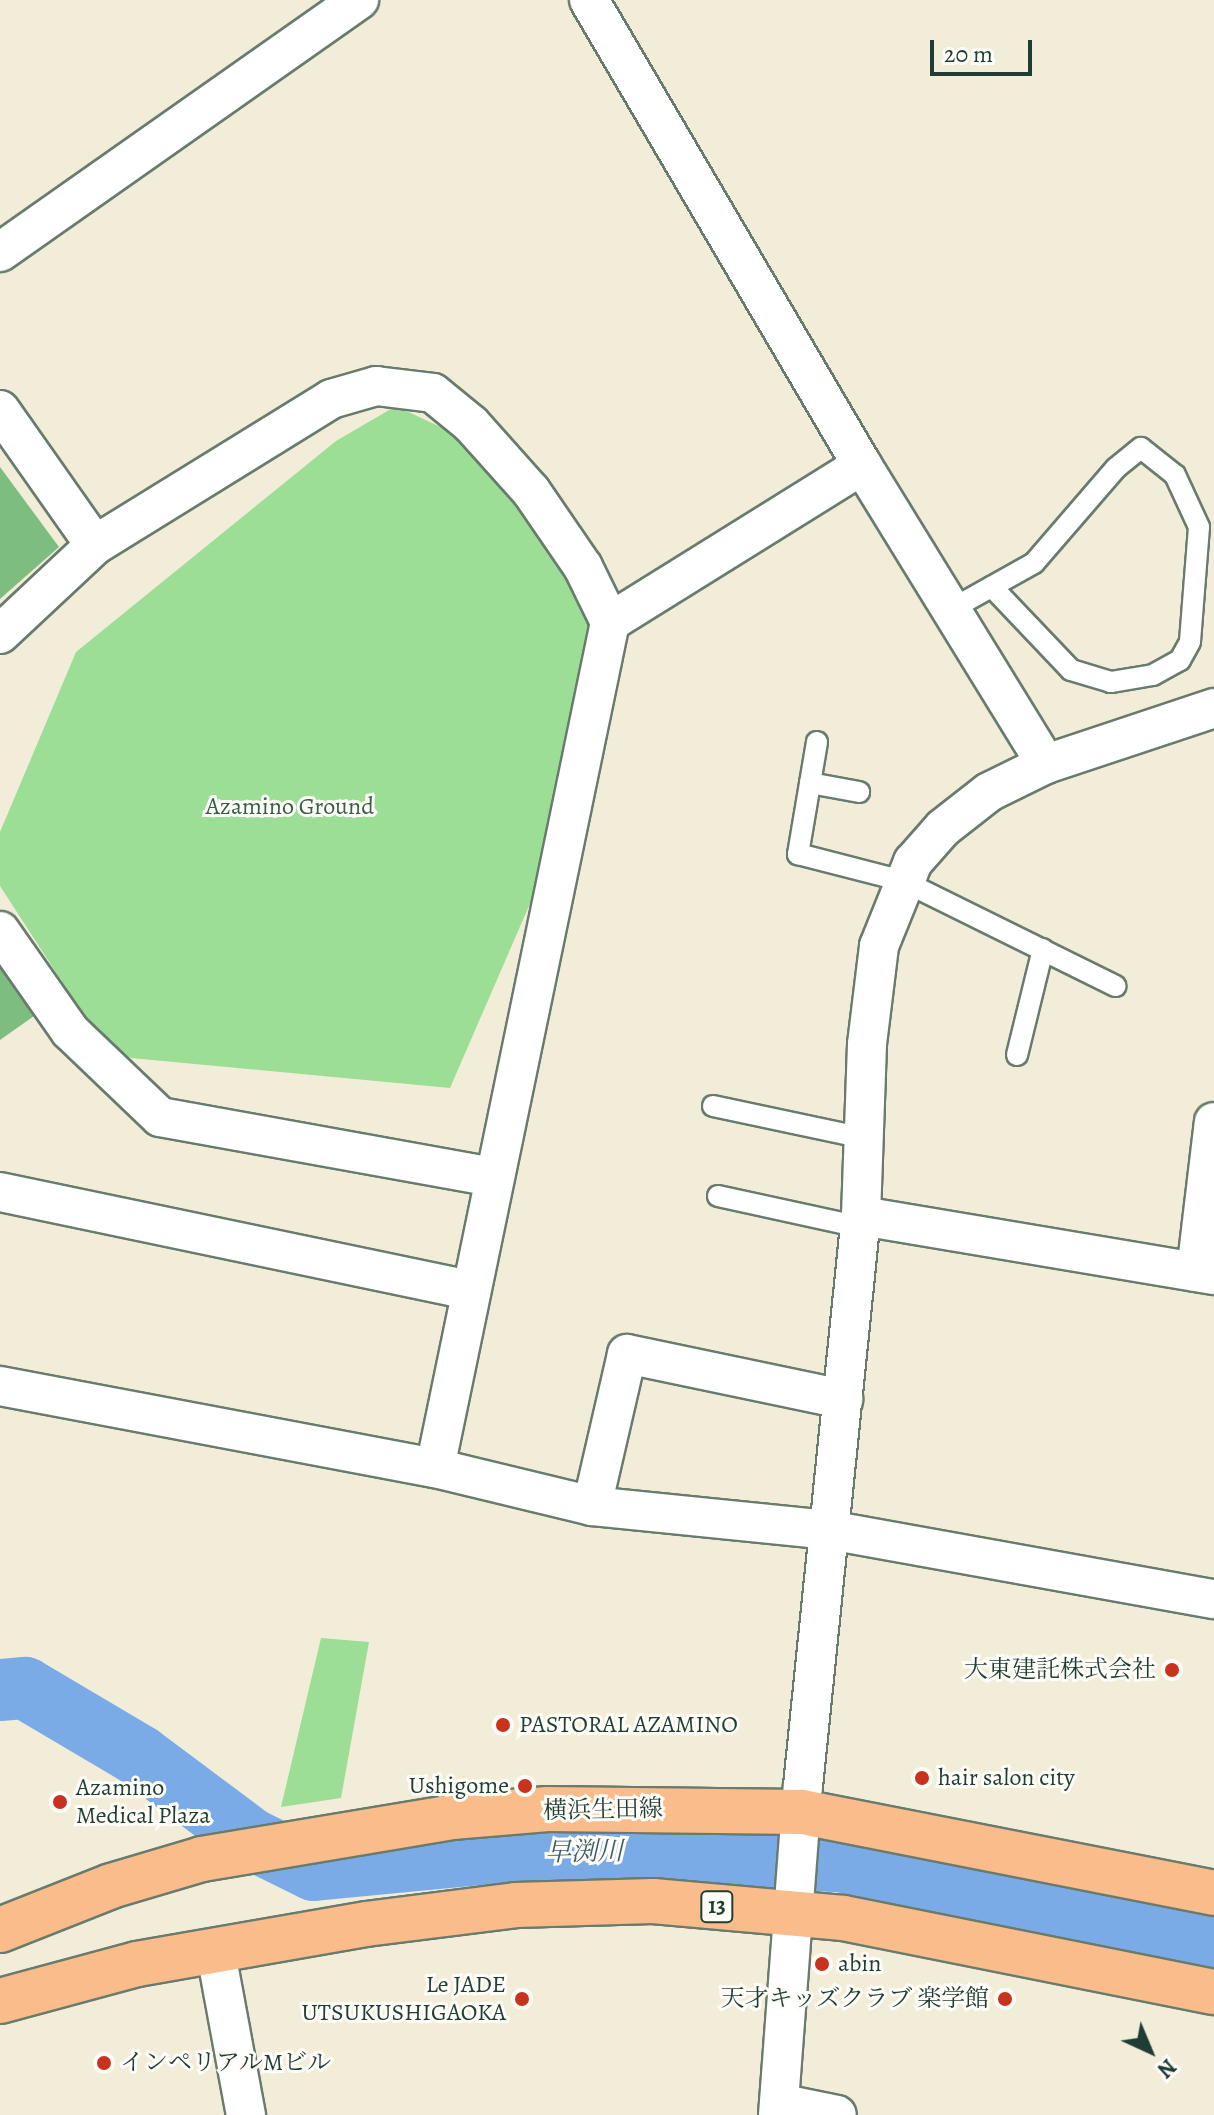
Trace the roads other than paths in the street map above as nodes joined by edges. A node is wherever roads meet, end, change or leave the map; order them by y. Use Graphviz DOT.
graph roads {
  1 [pos="359,0"];
  2 [pos="589,0"];
  3 [pos="0,252"];
  4 [pos="0,410"];
  5 [pos="862,465"];
  6 [pos="95,545"];
  7 [pos="992,587"];
  8 [pos="1206,593"];
  9 [pos="950,610"];
  10 [pos="610,622"];
  11 [pos="0,634"];
  12 [pos="1214,708"];
  13 [pos="817,742"];
  14 [pos="1046,764"];
  15 [pos="810,783"];
  16 [pos="859,792"];
  17 [pos="903,881"];
  18 [pos="0,931"];
  19 [pos="1043,949"];
  20 [pos="1115,986"];
  21 [pos="1017,1055"];
  22 [pos="713,1106"];
  23 [pos="1214,1122"];
  24 [pos="863,1138"];
  25 [pos="492,1177"];
  26 [pos="0,1192"];
  27 [pos="718,1196"];
  28 [pos="860,1222"];
  29 [pos="1205,1274"];
  30 [pos="470,1290"];
  31 [pos="0,1386"];
  32 [pos="843,1399"];
  33 [pos="435,1468"];
  34 [pos="592,1506"];
  35 [pos="829,1530"];
  36 [pos="1214,1599"];
  37 [pos="801,1822"];
  38 [pos="1214,1893"];
  39 [pos="795,1899"];
  40 [pos="0,1930"];
  41 [pos="215,1948"];
  42 [pos="1214,1992"];
  43 [pos="0,2001"];
  44 [pos="778,2109"];
  45 [pos="246,2115"];
  46 [pos="837,2115"];
  1 -- 3 [label="street"];
  2 -- 5 [label="street"];
  4 -- 6 [label="street"];
  5 -- 9 [label="street"];
  5 -- 10 [label="street"];
  6 -- 10 [label="street"];
  6 -- 11 [label="street"];
  7 -- 8 [label="lane"];
  7 -- 8 [label="lane"];
  7 -- 9 [label="lane"];
  9 -- 14 [label="street"];
  10 -- 25 [label="street"];
  12 -- 14 [label="street"];
  13 -- 15 [label="lane"];
  14 -- 17 [label="street"];
  15 -- 16 [label="lane"];
  15 -- 17 [label="lane"];
  17 -- 19 [label="lane"];
  17 -- 24 [label="street"];
  18 -- 25 [label="street"];
  19 -- 20 [label="lane"];
  19 -- 21 [label="lane"];
  22 -- 24 [label="lane"];
  23 -- 29 [label="street"];
  24 -- 28 [label="street"];
  25 -- 30 [label="street"];
  26 -- 30 [label="street"];
  27 -- 28 [label="lane"];
  28 -- 29 [label="street"];
  28 -- 32 [label="street"];
  30 -- 33 [label="street"];
  31 -- 33 [label="street"];
  32 -- 34 [label="street"];
  32 -- 35 [label="street"];
  33 -- 34 [label="street"];
  34 -- 35 [label="street"];
  35 -- 36 [label="street"];
  35 -- 37 [label="street"];
  37 -- 38 [label="main road, 横浜生田線"];
  37 -- 39 [label="street"];
  37 -- 40 [label="main road, 横浜生田線"];
  39 -- 41 [label="main road, 13"];
  39 -- 42 [label="main road, 13"];
  39 -- 44 [label="street"];
  41 -- 43 [label="main road, 13"];
  41 -- 45 [label="street"];
  44 -- 46 [label="street"];
}
